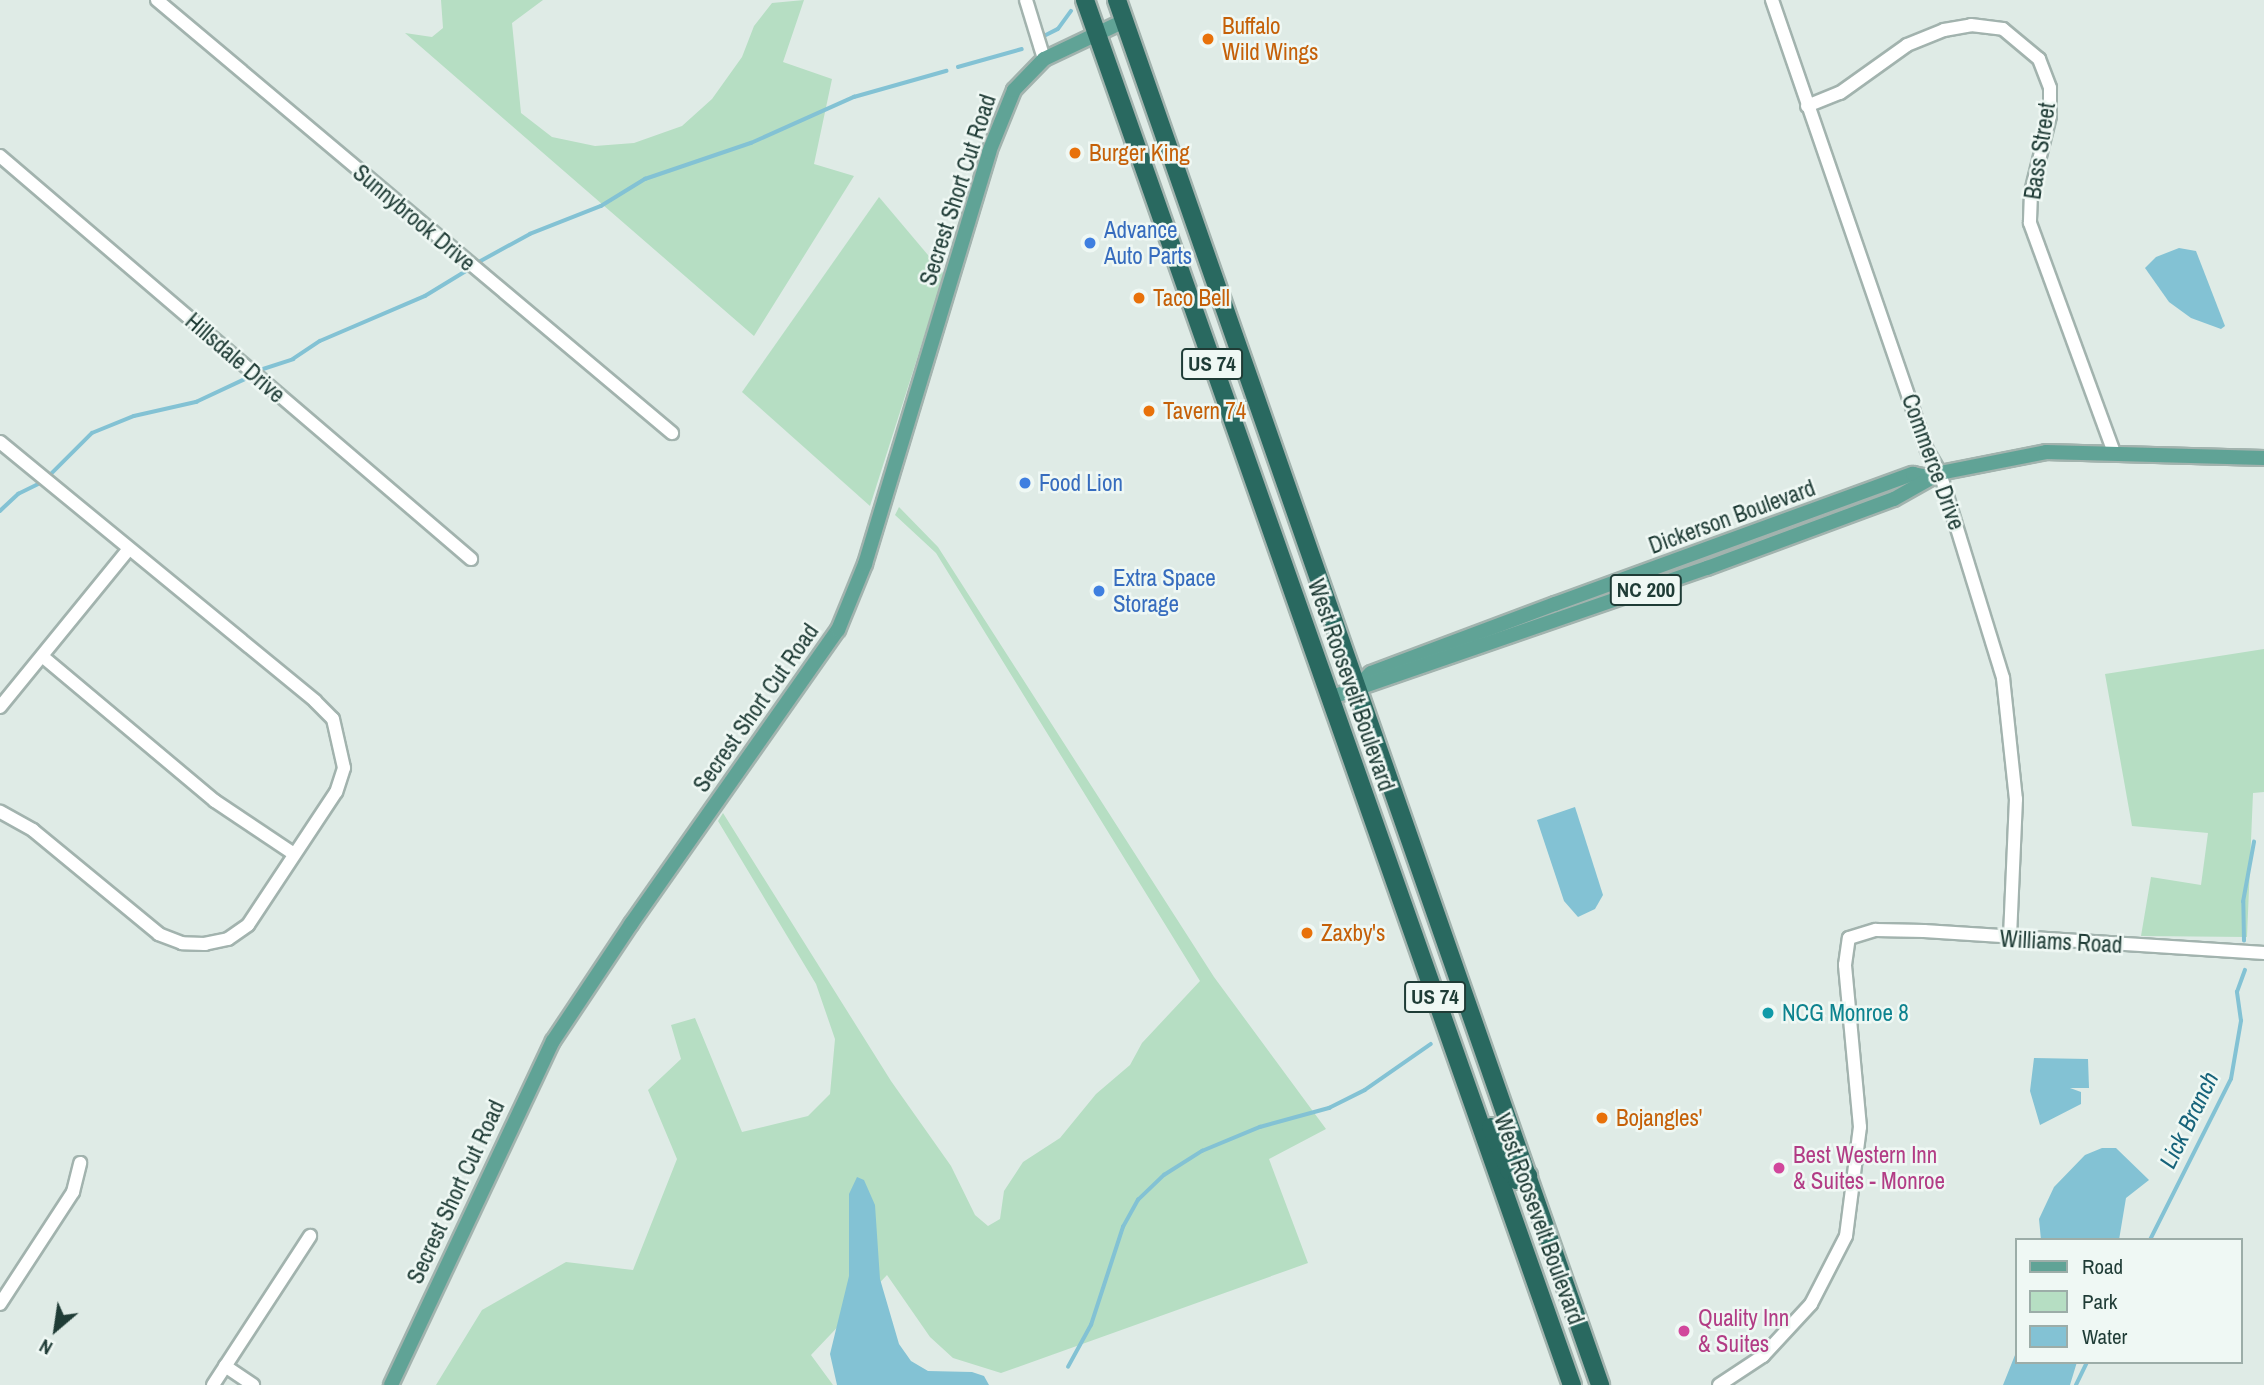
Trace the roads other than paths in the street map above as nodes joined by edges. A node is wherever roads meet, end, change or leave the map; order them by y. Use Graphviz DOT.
graph roads {
  1 [pos="157,0"];
  2 [pos="1026,0"];
  3 [pos="1086,0"];
  4 [pos="1117,0"];
  5 [pos="1772,0"];
  6 [pos="1124,21"];
  7 [pos="1094,31"];
  8 [pos="1044,59"];
  9 [pos="1807,106"];
  10 [pos="0,156"];
  11 [pos="672,433"];
  12 [pos="0,442"];
  13 [pos="2114,452"];
  14 [pos="2264,458"];
  15 [pos="1934,475"];
  16 [pos="129,549"];
  17 [pos="471,559"];
  18 [pos="1633,577"];
  19 [pos="1574,612"];
  20 [pos="42,656"];
  21 [pos="1358,686"];
  22 [pos="1329,698"];
  23 [pos="0,708"];
  24 [pos="0,813"];
  25 [pos="294,854"];
  26 [pos="2010,939"];
  27 [pos="2264,953"];
  28 [pos="1453,1048"];
  29 [pos="80,1163"];
  30 [pos="1528,1176"];
  31 [pos="310,1236"];
  32 [pos="0,1304"];
  33 [pos="225,1366"];
  34 [pos="212,1385"];
  35 [pos="253,1385"];
  36 [pos="391,1385"];
  37 [pos="1572,1385"];
  38 [pos="1600,1385"];
  39 [pos="1719,1385"];
  1 -- 11 [label="street, Sunnybrook Drive"];
  2 -- 8 [label="street"];
  3 -- 7 [label="highway, West Roosevelt Boulevard / US 74"];
  4 -- 6 [label="highway, West Roosevelt Boulevard / US 74"];
  5 -- 9 [label="street, Commerce Drive"];
  6 -- 7 [label="main road, Secrest Short Cut Road"];
  6 -- 21 [label="highway, West Roosevelt Boulevard / US 74"];
  7 -- 8 [label="main road, Secrest Short Cut Road"];
  7 -- 22 [label="highway, West Roosevelt Boulevard / US 74"];
  8 -- 36 [label="main road, Secrest Short Cut Road"];
  9 -- 13 [label="street, Bass Street"];
  9 -- 15 [label="street, Commerce Drive"];
  10 -- 17 [label="street, Hillsdale Drive"];
  12 -- 16 [label="street"];
  13 -- 14 [label="main road, Dickerson Boulevard / NC 200"];
  13 -- 15 [label="main road, Dickerson Boulevard / NC 200"];
  15 -- 18 [label="main road, Dickerson Boulevard / NC 200"];
  15 -- 19 [label="main road, Dickerson Boulevard / NC 200"];
  15 -- 26 [label="street, Commerce Drive"];
  16 -- 20 [label="street"];
  16 -- 25 [label="street"];
  18 -- 19 [label="main road, NC 200"];
  18 -- 21 [label="main road, Dickerson Boulevard / NC 200"];
  19 -- 21 [label="main road, Dickerson Boulevard / NC 200"];
  20 -- 23 [label="street"];
  20 -- 25 [label="street"];
  21 -- 22 [label="main road, Dickerson Boulevard / NC 200"];
  21 -- 30 [label="highway, West Roosevelt Boulevard / US 74"];
  22 -- 28 [label="highway, West Roosevelt Boulevard / US 74"];
  24 -- 25 [label="street"];
  26 -- 27 [label="street, Williams Road"];
  26 -- 39 [label="street, Williams Road"];
  28 -- 30 [label="highway"];
  28 -- 37 [label="highway, West Roosevelt Boulevard / US 74"];
  29 -- 32 [label="street"];
  30 -- 38 [label="highway, West Roosevelt Boulevard / US 74"];
  31 -- 33 [label="street"];
  33 -- 34 [label="street"];
  33 -- 35 [label="street"];
}
